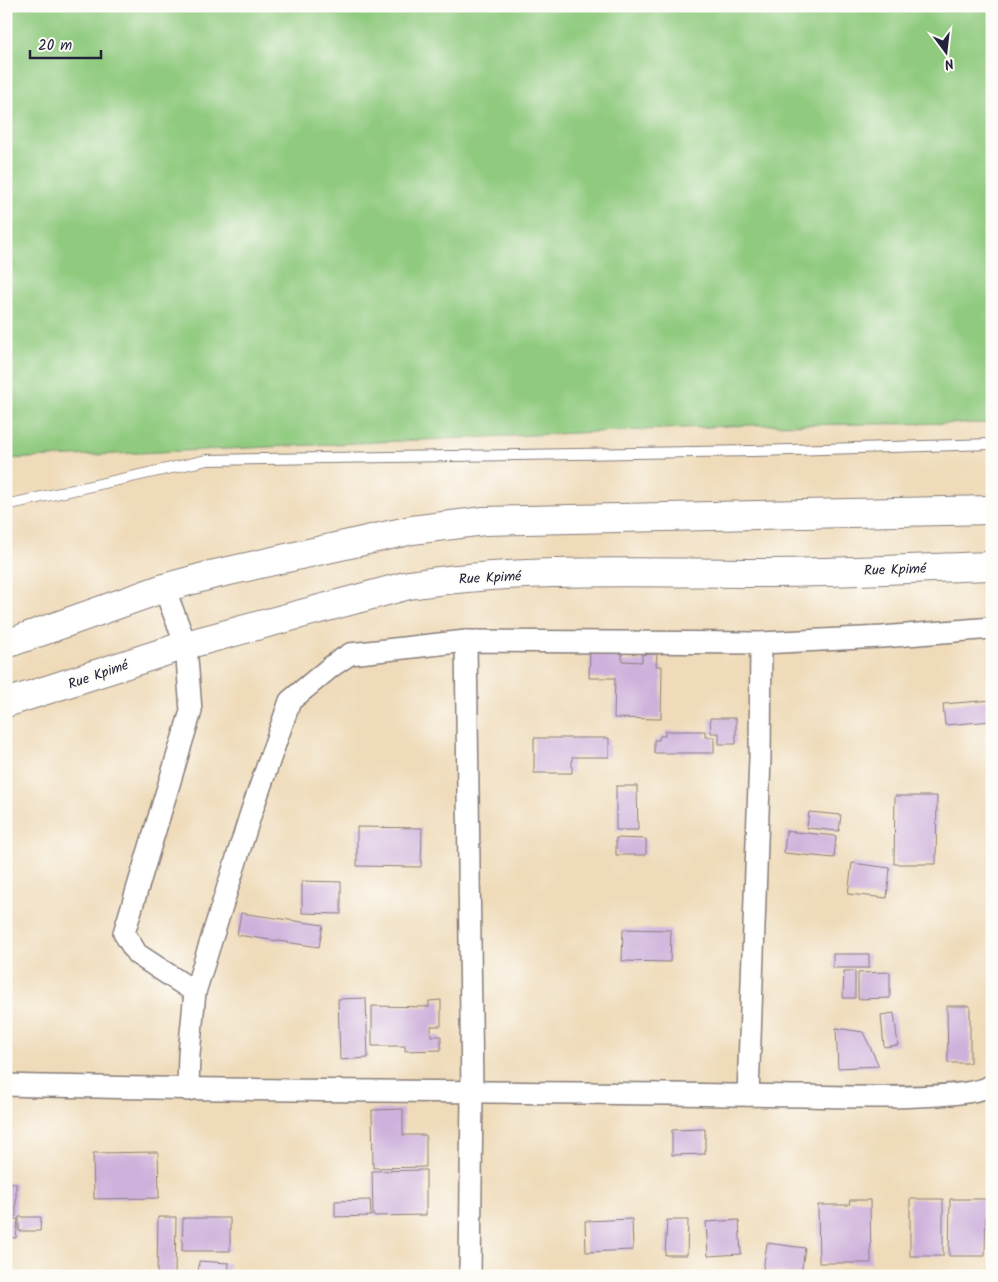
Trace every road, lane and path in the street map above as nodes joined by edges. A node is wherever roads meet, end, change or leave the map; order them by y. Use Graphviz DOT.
graph roads {
  1 [pos="992,444"];
  2 [pos="6,505"];
  3 [pos="992,510"];
  4 [pos="992,566"];
  5 [pos="164,588"];
  6 [pos="992,628"];
  7 [pos="466,641"];
  8 [pos="761,643"];
  9 [pos="6,644"];
  10 [pos="186,645"];
  11 [pos="6,703"];
  12 [pos="195,992"];
  13 [pos="6,1085"];
  14 [pos="992,1085"];
  15 [pos="188,1090"];
  16 [pos="472,1091"];
  17 [pos="748,1095"];
  18 [pos="470,1276"];
  1 -- 2 [label="lane"];
  3 -- 5 [label="main road"];
  4 -- 10 [label="main road, Rue Kpimé"];
  5 -- 9 [label="main road"];
  5 -- 10 [label="street"];
  6 -- 8 [label="street"];
  7 -- 8 [label="street"];
  7 -- 12 [label="street"];
  7 -- 16 [label="street"];
  8 -- 17 [label="street"];
  10 -- 11 [label="main road, Rue Kpimé"];
  10 -- 12 [label="street"];
  12 -- 15 [label="street"];
  13 -- 15 [label="street"];
  14 -- 17 [label="street"];
  15 -- 16 [label="street"];
  16 -- 17 [label="street"];
  16 -- 18 [label="street"];
}
